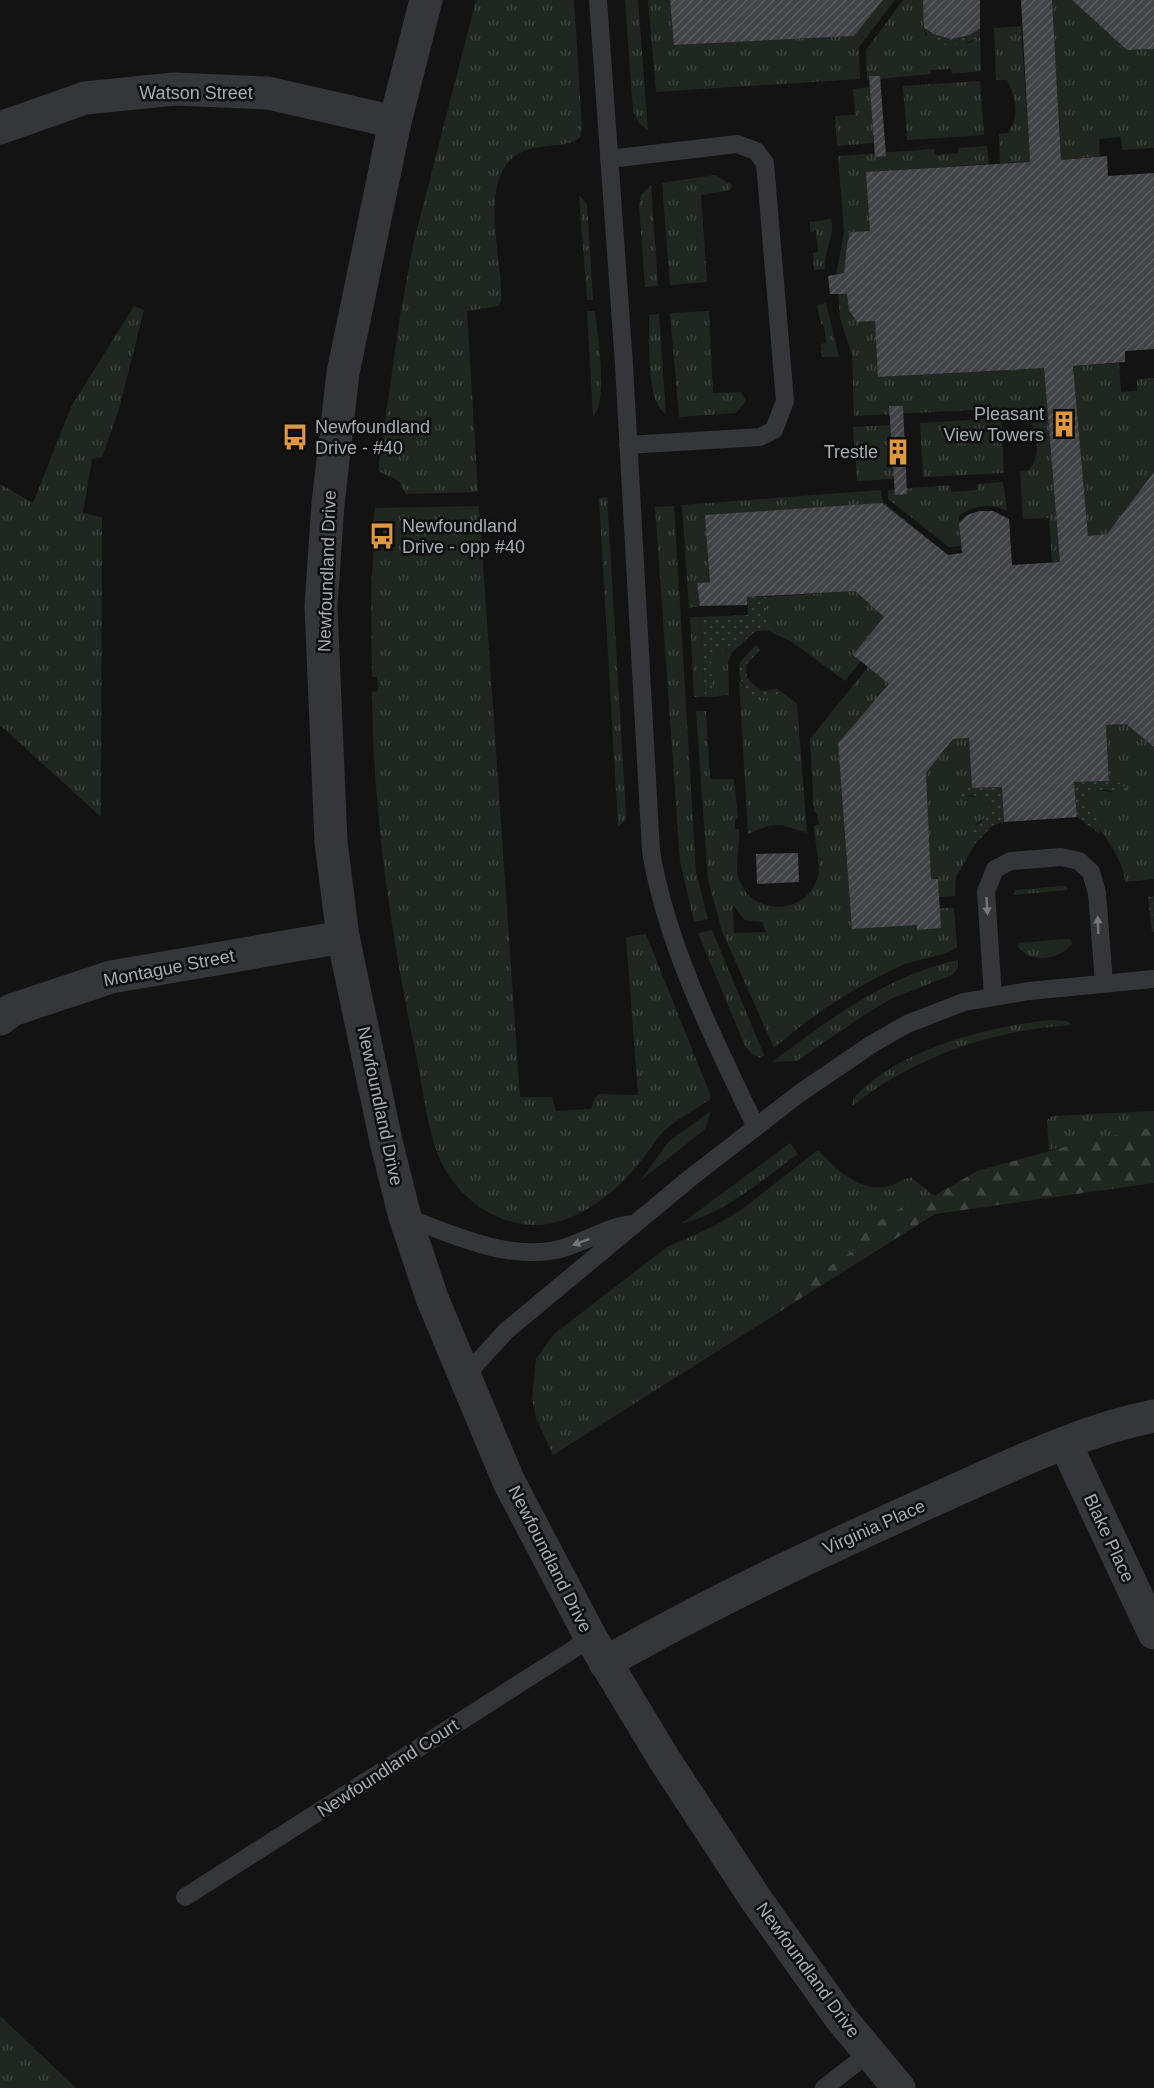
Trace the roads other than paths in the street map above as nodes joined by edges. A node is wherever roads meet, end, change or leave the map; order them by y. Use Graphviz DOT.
graph roads {
  1 [pos="426,0"];
  2 [pos="598,0"];
  3 [pos="395,122"];
  4 [pos="0,128"];
  5 [pos="609,159"];
  6 [pos="628,445"];
  7 [pos="343,937"];
  8 [pos="1154,979"];
  9 [pos="1104,983"];
  10 [pos="993,996"];
  11 [pos="0,1019"];
  12 [pos="756,1127"];
  13 [pos="405,1217"];
  14 [pos="636,1224"];
  15 [pos="465,1376"];
  16 [pos="1154,1416"];
  17 [pos="1065,1443"];
  18 [pos="1154,1633"];
  19 [pos="598,1650"];
  20 [pos="185,1897"];
  21 [pos="869,2053"];
  22 [pos="824,2088"];
  23 [pos="899,2088"];
  1 -- 3 [label="street, Newfoundland Drive"];
  2 -- 5 [label="lane"];
  3 -- 4 [label="street, Watson Street"];
  3 -- 7 [label="street, Newfoundland Drive"];
  5 -- 6 [label="lane"];
  5 -- 6 [label="lane"];
  6 -- 12 [label="lane"];
  7 -- 11 [label="street, Montague Street"];
  7 -- 13 [label="street, Newfoundland Drive"];
  8 -- 9 [label="lane"];
  9 -- 10 [label="lane"];
  9 -- 10 [label="lane, one-way"];
  10 -- 12 [label="lane"];
  12 -- 14 [label="lane"];
  14 -- 13 [label="lane, one-way"];
  13 -- 15 [label="street, Newfoundland Drive"];
  14 -- 15 [label="lane"];
  15 -- 19 [label="street, Newfoundland Drive"];
  16 -- 17 [label="street, Virginia Place"];
  17 -- 18 [label="street, Blake Place"];
  17 -- 19 [label="street, Virginia Place"];
  19 -- 20 [label="lane, Newfoundland Court"];
  19 -- 21 [label="street, Newfoundland Drive"];
  21 -- 22 [label="lane"];
  21 -- 23 [label="street, Newfoundland Drive"];
}
